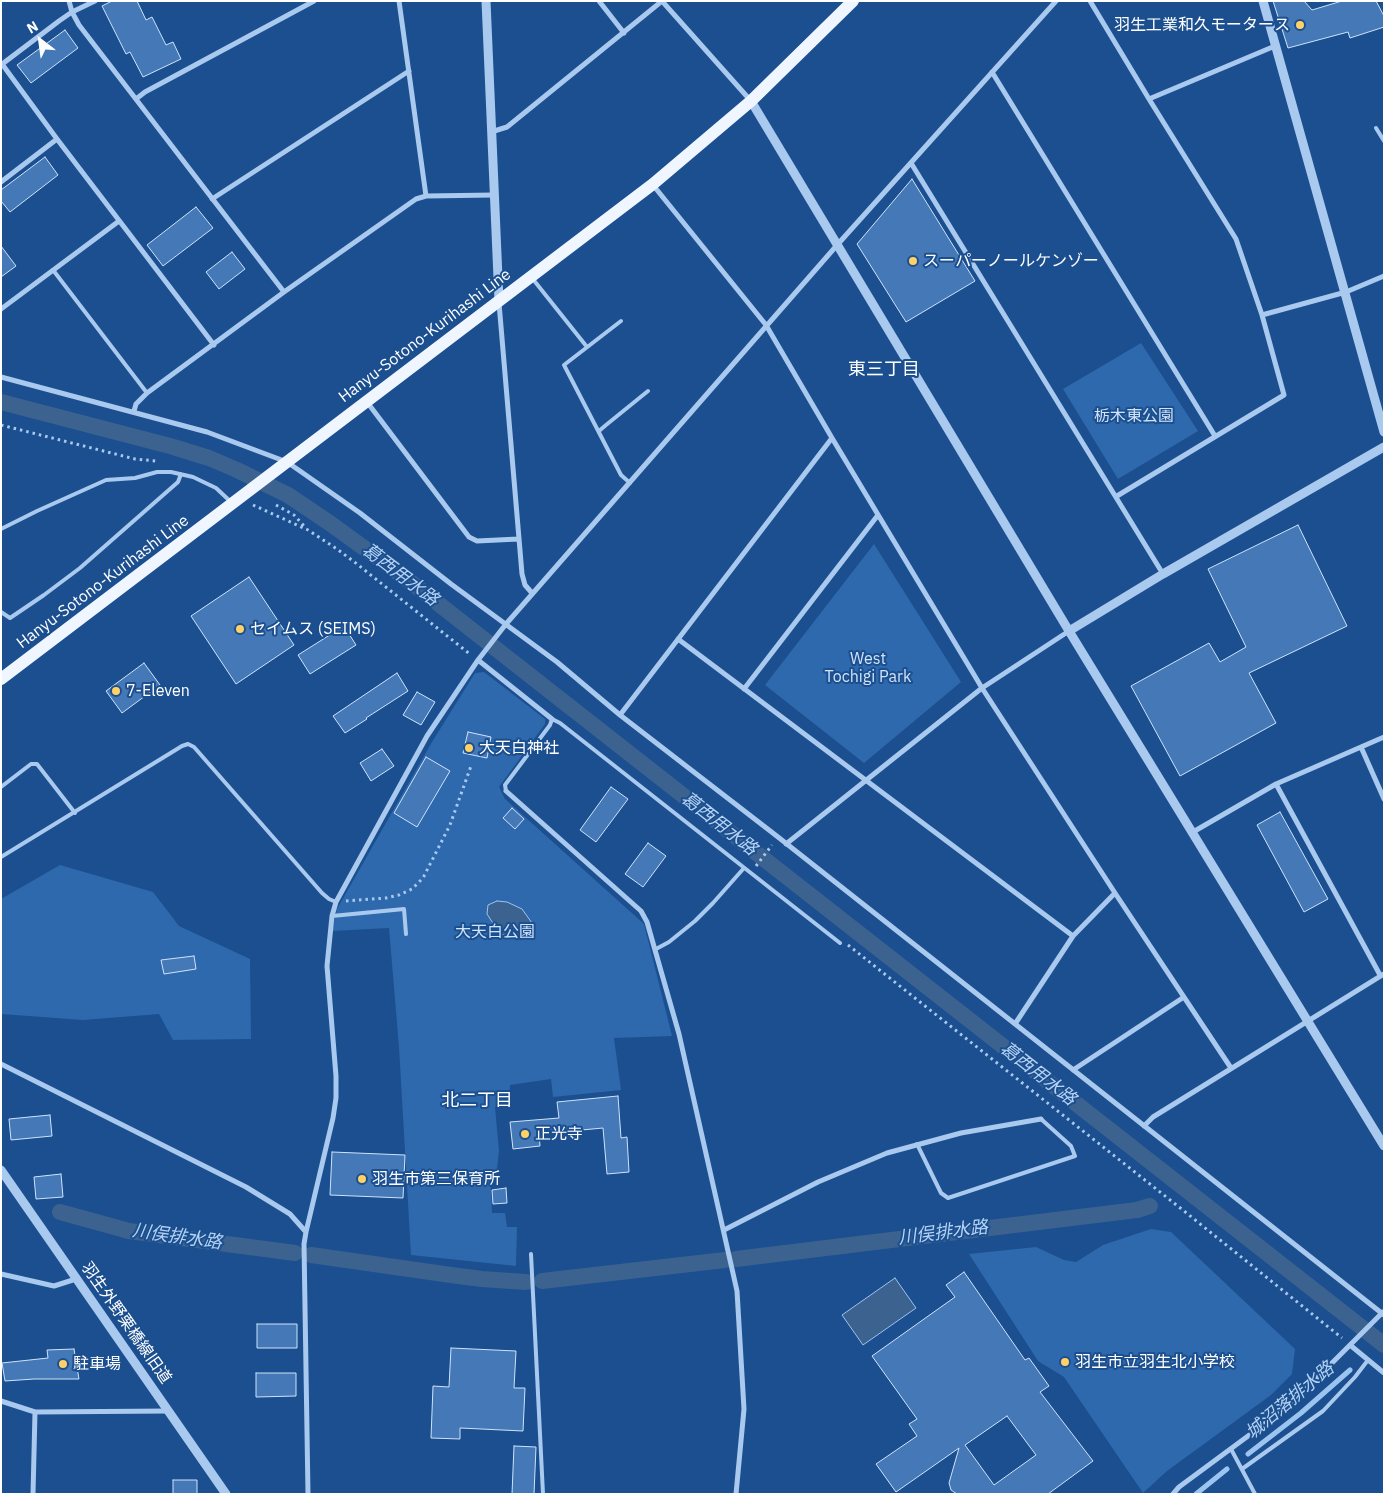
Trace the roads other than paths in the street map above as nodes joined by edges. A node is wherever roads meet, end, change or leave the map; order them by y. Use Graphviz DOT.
graph roads {
  1 [pos="69,1"];
  2 [pos="96,1"];
  3 [pos="314,1"];
  4 [pos="400,1"];
  5 [pos="486,1"];
  6 [pos="599,1"];
  7 [pos="853,1"];
  8 [pos="1056,1"];
  9 [pos="1090,1"];
  10 [pos="1263,1"];
  11 [pos="72,12"];
  12 [pos="624,33"];
  13 [pos="1276,46"];
  14 [pos="2,65"];
  15 [pos="409,71"];
  16 [pos="992,72"];
  17 [pos="136,99"];
  18 [pos="1149,99"];
  19 [pos="751,101"];
  20 [pos="1376,128"];
  21 [pos="491,132"];
  22 [pos="57,139"];
  23 [pos="1384,142"];
  24 [pos="911,163"];
  25 [pos="1,182"];
  26 [pos="653,184"];
  27 [pos="494,195"];
  28 [pos="426,196"];
  29 [pos="212,199"];
  30 [pos="119,221"];
  31 [pos="838,244"];
  32 [pos="53,270"];
  33 [pos="531,276"];
  34 [pos="1384,276"];
  35 [pos="284,292"];
  36 [pos="1346,292"];
  37 [pos="499,300"];
  38 [pos="1,309"];
  39 [pos="1262,315"];
  40 [pos="621,321"];
  41 [pos="766,325"];
  42 [pos="214,344"];
  43 [pos="587,347"];
  44 [pos="1,377"];
  45 [pos="648,391"];
  46 [pos="147,393"];
  47 [pos="366,402"];
  48 [pos="134,411"];
  49 [pos="598,430"];
  50 [pos="1384,432"];
  51 [pos="1215,436"];
  52 [pos="832,438"];
  53 [pos="1384,447"];
  54 [pos="284,465"];
  55 [pos="181,474"];
  56 [pos="630,483"];
  57 [pos="1117,496"];
  58 [pos="232,504"];
  59 [pos="878,515"];
  60 [pos="1,529"];
  61 [pos="518,539"];
  62 [pos="1164,574"];
  63 [pos="532,593"];
  64 [pos="1,612"];
  65 [pos="506,624"];
  66 [pos="1070,631"];
  67 [pos="678,639"];
  68 [pos="479,658"];
  69 [pos="1,679"];
  70 [pos="982,688"];
  71 [pos="744,689"];
  72 [pos="620,715"];
  73 [pos="552,719"];
  74 [pos="1384,737"];
  75 [pos="1361,747"];
  76 [pos="865,780"];
  77 [pos="1276,784"];
  78 [pos="1,787"];
  79 [pos="506,791"];
  80 [pos="1384,799"];
  81 [pos="75,812"];
  82 [pos="1192,832"];
  83 [pos="786,844"];
  84 [pos="1,857"];
  85 [pos="744,868"];
  86 [pos="1115,893"];
  87 [pos="336,902"];
  88 [pos="332,916"];
  89 [pos="406,934"];
  90 [pos="1073,936"];
  91 [pos="840,943"];
  92 [pos="656,949"];
  93 [pos="1382,975"];
  94 [pos="1184,997"];
  95 [pos="1308,1020"];
  96 [pos="1015,1024"];
  97 [pos="1,1064"];
  98 [pos="1231,1068"];
  99 [pos="1073,1070"];
  100 [pos="1041,1119"];
  101 [pos="1144,1126"];
  102 [pos="917,1144"];
  103 [pos="1384,1146"];
  104 [pos="1,1170"];
  105 [pos="724,1230"];
  106 [pos="306,1232"];
  107 [pos="531,1254"];
  108 [pos="1,1274"];
  109 [pos="76,1279"];
  110 [pos="1383,1313"];
  111 [pos="1352,1343"];
  112 [pos="1368,1360"];
  113 [pos="1384,1373"];
  114 [pos="1,1401"];
  115 [pos="169,1411"];
  116 [pos="35,1412"];
  117 [pos="1231,1449"];
  118 [pos="1241,1467"];
  119 [pos="33,1494"];
  120 [pos="226,1494"];
  121 [pos="308,1494"];
  122 [pos="543,1494"];
  123 [pos="736,1494"];
  124 [pos="1173,1494"];
  125 [pos="1255,1494"];
  1 -- 11 [label="street"];
  2 -- 11 [label="street"];
  3 -- 17 [label="street"];
  4 -- 15 [label="street"];
  5 -- 21 [label="street"];
  6 -- 12 [label="street"];
  7 -- 19 [label="main road, Hanyu-Sotono-Kurihashi Line"];
  8 -- 16 [label="street"];
  9 -- 18 [label="street"];
  10 -- 13 [label="street"];
  11 -- 14 [label="street"];
  11 -- 17 [label="street"];
  12 -- 19 [label="street"];
  12 -- 21 [label="street"];
  13 -- 18 [label="street"];
  13 -- 36 [label="street"];
  14 -- 22 [label="street"];
  15 -- 28 [label="street"];
  15 -- 29 [label="street"];
  16 -- 24 [label="street"];
  16 -- 51 [label="street"];
  17 -- 29 [label="street"];
  18 -- 39 [label="street"];
  19 -- 26 [label="main road, Hanyu-Sotono-Kurihashi Line"];
  19 -- 31 [label="street"];
  20 -- 23 [label="lane"];
  21 -- 27 [label="street"];
  22 -- 25 [label="street"];
  22 -- 30 [label="street"];
  24 -- 31 [label="street"];
  24 -- 57 [label="street"];
  26 -- 33 [label="main road, Hanyu-Sotono-Kurihashi Line"];
  26 -- 41 [label="street"];
  27 -- 28 [label="street"];
  27 -- 37 [label="street"];
  28 -- 35 [label="street"];
  29 -- 35 [label="street"];
  30 -- 32 [label="street"];
  30 -- 42 [label="street"];
  31 -- 41 [label="street"];
  31 -- 66 [label="street"];
  32 -- 38 [label="street"];
  32 -- 46 [label="lane"];
  33 -- 37 [label="main road, Hanyu-Sotono-Kurihashi Line"];
  33 -- 43 [label="lane"];
  34 -- 36 [label="street"];
  35 -- 42 [label="street"];
  36 -- 39 [label="street"];
  36 -- 50 [label="street"];
  37 -- 47 [label="main road, Hanyu-Sotono-Kurihashi Line"];
  37 -- 61 [label="street"];
  39 -- 51 [label="street"];
  40 -- 43 [label="lane"];
  41 -- 52 [label="street"];
  41 -- 56 [label="street"];
  42 -- 46 [label="street"];
  43 -- 49 [label="lane"];
  44 -- 48 [label="street"];
  45 -- 49 [label="lane"];
  46 -- 48 [label="street"];
  47 -- 54 [label="main road, Hanyu-Sotono-Kurihashi Line"];
  47 -- 61 [label="street"];
  48 -- 54 [label="street"];
  49 -- 56 [label="lane"];
  51 -- 57 [label="street"];
  52 -- 59 [label="street"];
  52 -- 67 [label="street"];
  53 -- 62 [label="street"];
  54 -- 58 [label="main road, Hanyu-Sotono-Kurihashi Line"];
  54 -- 65 [label="street"];
  55 -- 58 [label="lane"];
  55 -- 60 [label="lane"];
  55 -- 64 [label="lane"];
  56 -- 63 [label="street"];
  57 -- 62 [label="street"];
  58 -- 69 [label="main road, Hanyu-Sotono-Kurihashi Line"];
  59 -- 70 [label="street"];
  59 -- 71 [label="street"];
  61 -- 63 [label="street"];
  62 -- 66 [label="street"];
  63 -- 65 [label="street"];
  65 -- 68 [label="street"];
  65 -- 72 [label="street"];
  66 -- 70 [label="street"];
  66 -- 82 [label="street"];
  67 -- 71 [label="street"];
  67 -- 72 [label="street"];
  68 -- 73 [label="street"];
  68 -- 87 [label="street"];
  70 -- 76 [label="street"];
  70 -- 86 [label="street"];
  71 -- 76 [label="street"];
  72 -- 83 [label="street"];
  73 -- 79 [label="lane"];
  73 -- 85 [label="lane"];
  74 -- 75 [label="street"];
  75 -- 77 [label="street"];
  75 -- 80 [label="street"];
  76 -- 83 [label="street"];
  76 -- 90 [label="street"];
  77 -- 82 [label="street"];
  77 -- 93 [label="street"];
  78 -- 81 [label="lane"];
  79 -- 92 [label="street"];
  81 -- 84 [label="lane"];
  81 -- 87 [label="lane"];
  82 -- 95 [label="street"];
  83 -- 96 [label="street"];
  85 -- 91 [label="lane"];
  85 -- 92 [label="lane"];
  86 -- 90 [label="street"];
  86 -- 94 [label="street"];
  87 -- 88 [label="street"];
  88 -- 89 [label="lane"];
  88 -- 106 [label="street"];
  90 -- 96 [label="street"];
  92 -- 105 [label="street"];
  93 -- 95 [label="street"];
  94 -- 98 [label="street"];
  94 -- 99 [label="street"];
  95 -- 98 [label="street"];
  95 -- 103 [label="street"];
  96 -- 99 [label="street"];
  97 -- 106 [label="street"];
  98 -- 101 [label="street"];
  99 -- 101 [label="street"];
  100 -- 102 [label="street"];
  100 -- 102 [label="lane"];
  101 -- 110 [label="street"];
  102 -- 105 [label="street"];
  104 -- 109 [label="street, 羽生外野栗橋線旧道"];
  105 -- 123 [label="street"];
  106 -- 121 [label="street"];
  107 -- 122 [label="lane"];
  108 -- 109 [label="street"];
  109 -- 115 [label="street, 羽生外野栗橋線旧道"];
  110 -- 111 [label="street"];
  111 -- 112 [label="street"];
  111 -- 117 [label="street"];
  112 -- 113 [label="street"];
  112 -- 118 [label="lane"];
  114 -- 116 [label="street"];
  115 -- 116 [label="street"];
  115 -- 120 [label="street, 羽生外野栗橋線旧道"];
  116 -- 119 [label="street"];
  117 -- 118 [label="lane"];
  117 -- 124 [label="street"];
  118 -- 125 [label="lane"];
}
